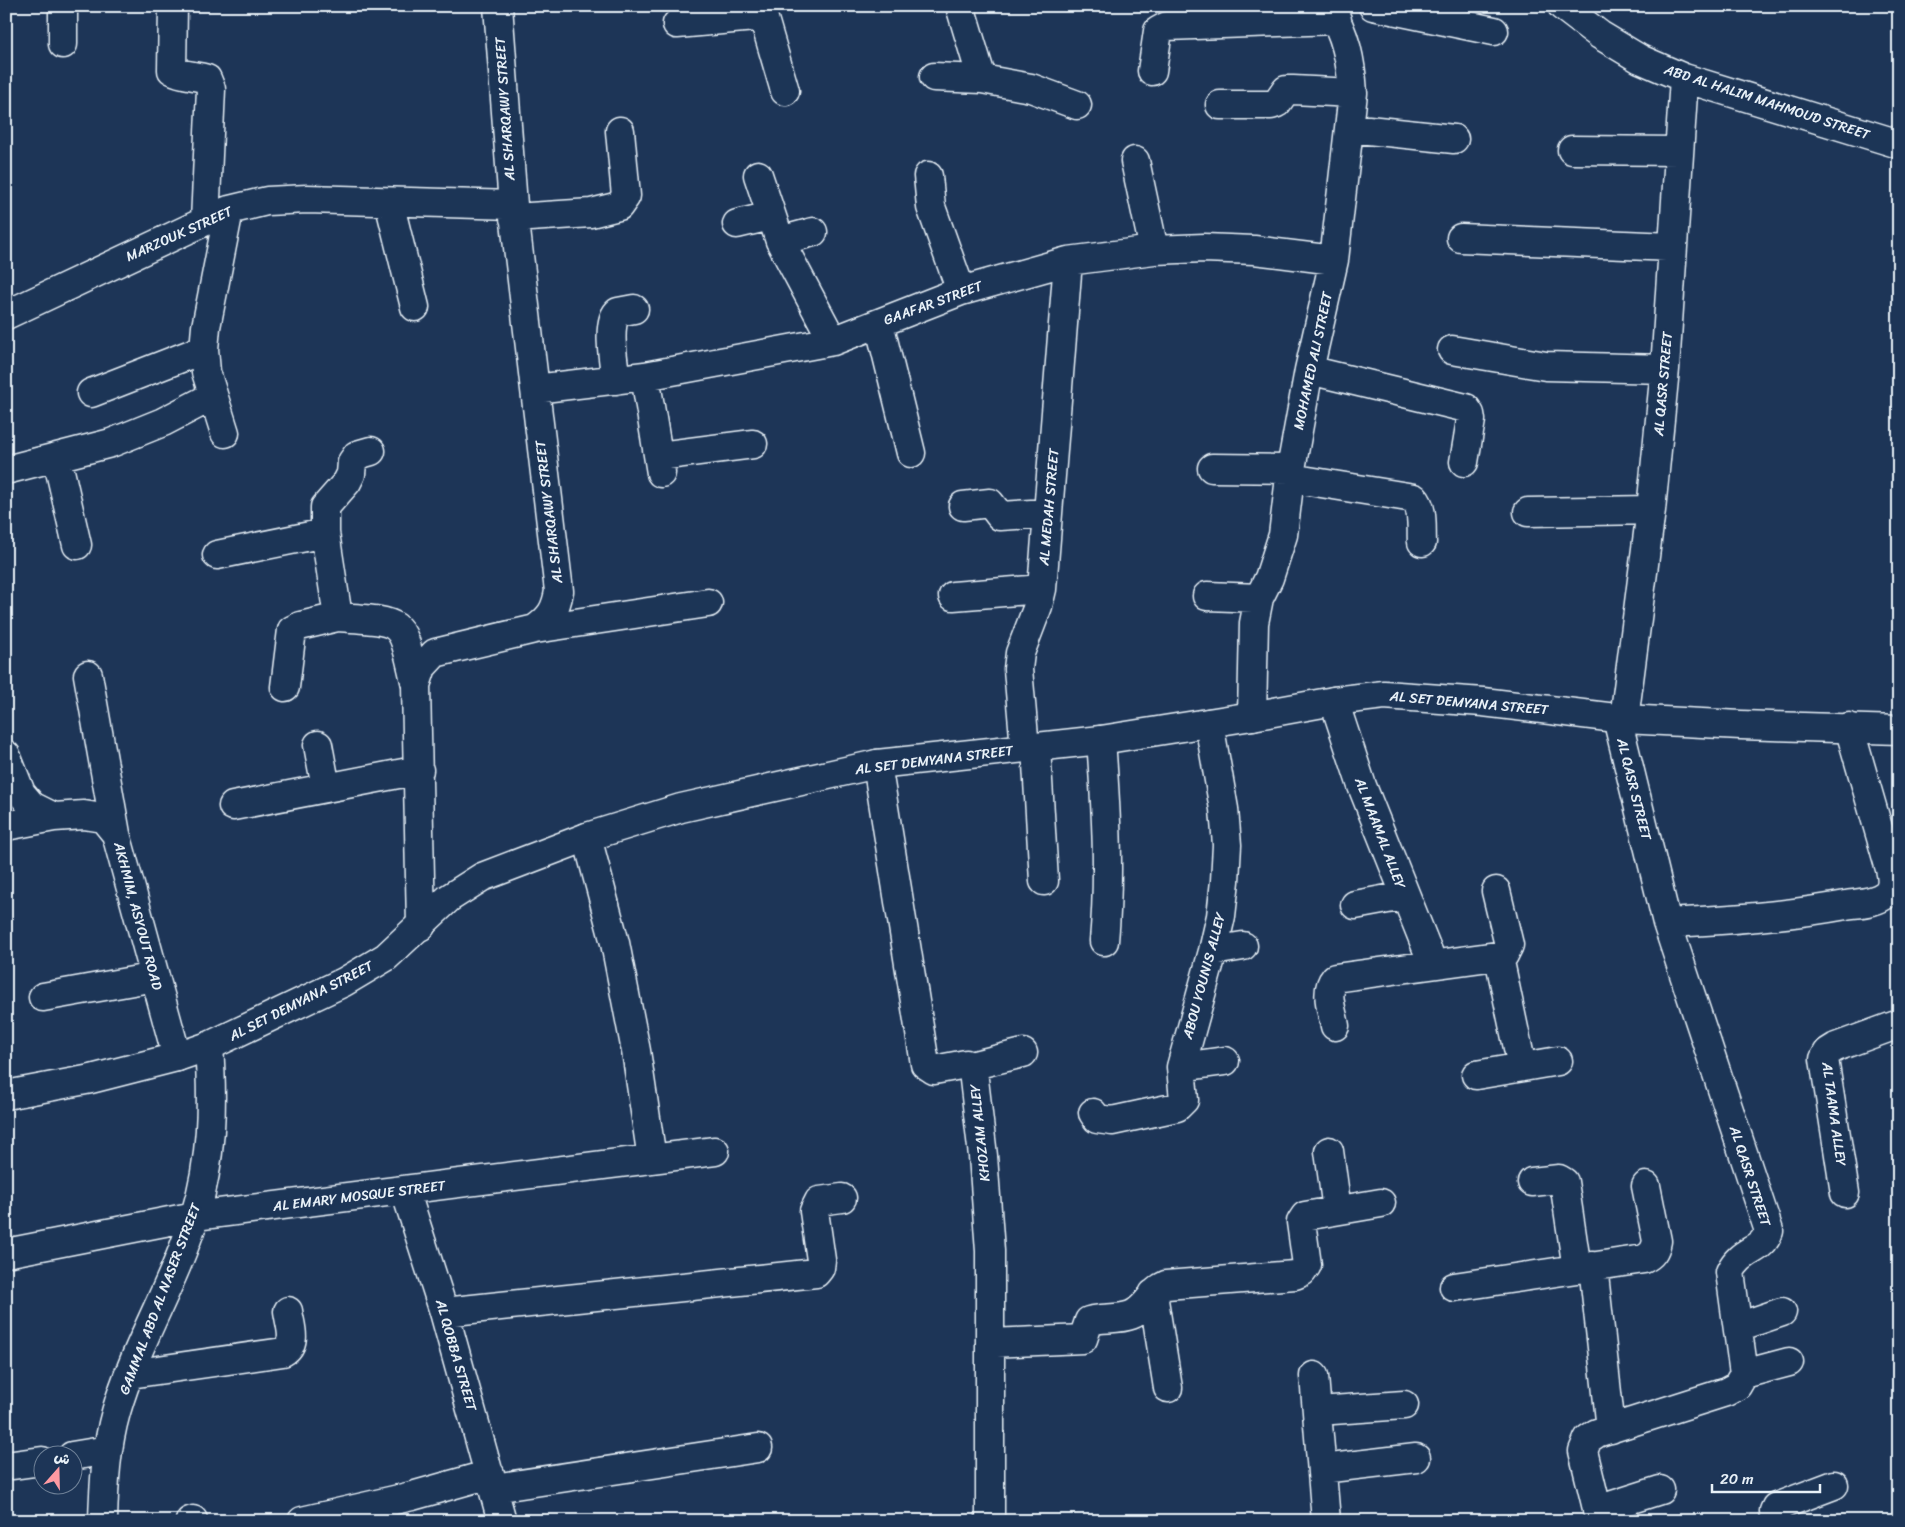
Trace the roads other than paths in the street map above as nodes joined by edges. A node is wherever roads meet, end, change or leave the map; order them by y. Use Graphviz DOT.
graph roads {
  1 [pos="63,6"];
  2 [pos="173,6"];
  3 [pos="498,6"];
  4 [pos="960,6"];
  5 [pos="1373,6"];
  6 [pos="1562,6"];
  7 [pos="712,13"];
  8 [pos="1332,13"];
  9 [pos="676,24"];
  10 [pos="1494,31"];
  11 [pos="63,44"];
  12 [pos="1152,71"];
  13 [pos="934,77"];
  14 [pos="1684,78"];
  15 [pos="982,79"];
  16 [pos="786,91"];
  17 [pos="1353,93"];
  18 [pos="1077,105"];
  19 [pos="1220,105"];
  20 [pos="1349,128"];
  21 [pos="620,131"];
  22 [pos="1454,139"];
  23 [pos="1899,144"];
  24 [pos="1572,150"];
  25 [pos="1679,151"];
  26 [pos="1135,161"];
  27 [pos="758,175"];
  28 [pos="928,176"];
  29 [pos="389,202"];
  30 [pos="514,212"];
  31 [pos="217,216"];
  32 [pos="770,216"];
  33 [pos="737,224"];
  34 [pos="813,232"];
  35 [pos="1461,238"];
  36 [pos="780,241"];
  37 [pos="1672,247"];
  38 [pos="1154,250"];
  39 [pos="1334,260"];
  40 [pos="1068,262"];
  41 [pos="961,291"];
  42 [pos="416,307"];
  43 [pos="634,309"];
  44 [pos="6,315"];
  45 [pos="879,323"];
  46 [pos="833,341"];
  47 [pos="204,349"];
  48 [pos="1452,350"];
  49 [pos="1665,369"];
  50 [pos="1309,370"];
  51 [pos="646,376"];
  52 [pos="616,380"];
  53 [pos="535,389"];
  54 [pos="91,393"];
  55 [pos="213,396"];
  56 [pos="225,433"];
  57 [pos="754,444"];
  58 [pos="371,451"];
  59 [pos="912,453"];
  60 [pos="57,458"];
  61 [pos="1464,462"];
  62 [pos="1212,468"];
  63 [pos="6,470"];
  64 [pos="1290,474"];
  65 [pos="963,506"];
  66 [pos="1651,510"];
  67 [pos="1528,512"];
  68 [pos="1048,513"];
  69 [pos="325,533"];
  70 [pos="1422,542"];
  71 [pos="77,545"];
  72 [pos="217,555"];
  73 [pos="1042,589"];
  74 [pos="953,596"];
  75 [pos="1207,596"];
  76 [pos="1259,598"];
  77 [pos="708,603"];
  78 [pos="338,617"];
  79 [pos="535,629"];
  80 [pos="88,675"];
  81 [pos="416,685"];
  82 [pos="285,687"];
  83 [pos="1334,700"];
  84 [pos="1252,716"];
  85 [pos="1621,718"];
  86 [pos="1209,723"];
  87 [pos="1849,727"];
  88 [pos="1899,730"];
  89 [pos="1101,740"];
  90 [pos="318,745"];
  91 [pos="1030,747"];
  92 [pos="6,755"];
  93 [pos="877,764"];
  94 [pos="419,770"];
  95 [pos="326,788"];
  96 [pos="233,806"];
  97 [pos="54,817"];
  98 [pos="6,826"];
  99 [pos="116,834"];
  100 [pos="587,837"];
  101 [pos="1044,881"];
  102 [pos="1496,890"];
  103 [pos="1404,896"];
  104 [pos="1355,905"];
  105 [pos="1667,923"];
  106 [pos="421,926"];
  107 [pos="1104,941"];
  108 [pos="1243,946"];
  109 [pos="1213,951"];
  110 [pos="1499,957"];
  111 [pos="1433,964"];
  112 [pos="155,977"];
  113 [pos="43,997"];
  114 [pos="1899,1024"];
  115 [pos="1335,1026"];
  116 [pos="209,1046"];
  117 [pos="1023,1052"];
  118 [pos="177,1057"];
  119 [pos="1225,1061"];
  120 [pos="1558,1062"];
  121 [pos="970,1066"];
  122 [pos="1181,1067"];
  123 [pos="1522,1067"];
  124 [pos="1476,1075"];
  125 [pos="6,1095"];
  126 [pos="1092,1113"];
  127 [pos="715,1151"];
  128 [pos="1329,1151"];
  129 [pos="652,1159"];
  130 [pos="1532,1182"];
  131 [pos="1646,1186"];
  132 [pos="405,1190"];
  133 [pos="1846,1193"];
  134 [pos="842,1198"];
  135 [pos="1381,1203"];
  136 [pos="1337,1210"];
  137 [pos="195,1216"];
  138 [pos="6,1254"];
  139 [pos="1585,1268"];
  140 [pos="1454,1287"];
  141 [pos="1152,1294"];
  142 [pos="288,1311"];
  143 [pos="444,1312"];
  144 [pos="1782,1312"];
  145 [pos="1738,1327"];
  146 [pos="992,1343"];
  147 [pos="1789,1362"];
  148 [pos="130,1374"];
  149 [pos="1744,1374"];
  150 [pos="1314,1376"];
  151 [pos="1168,1388"];
  152 [pos="1404,1405"];
  153 [pos="1318,1411"];
  154 [pos="1611,1429"];
  155 [pos="758,1448"];
  156 [pos="108,1450"];
  157 [pos="82,1454"];
  158 [pos="1416,1458"];
  159 [pos="32,1462"];
  160 [pos="14,1465"];
  161 [pos="1322,1469"];
  162 [pos="492,1481"];
  163 [pos="1834,1485"];
  164 [pos="1660,1490"];
  165 [pos="374,1513"];
  166 [pos="1598,1515"];
  167 [pos="103,1521"];
  168 [pos="302,1521"];
  169 [pos="502,1521"];
  170 [pos="990,1521"];
  171 [pos="1326,1521"];
  172 [pos="1777,1521"];
  1 -- 11 [label="street"];
  2 -- 31 [label="street"];
  3 -- 30 [label="street, AL SHARQAWY STREET"];
  4 -- 15 [label="street"];
  5 -- 10 [label="street"];
  6 -- 14 [label="street, ABD AL HALIM MAHMOUD STREET"];
  7 -- 9 [label="street"];
  7 -- 16 [label="street"];
  8 -- 12 [label="street"];
  8 -- 17 [label="street, MOHAMED ALI STREET"];
  13 -- 15 [label="street"];
  14 -- 23 [label="street, ABD AL HALIM MAHMOUD STREET"];
  14 -- 25 [label="street, AL QASR STREET"];
  15 -- 18 [label="street"];
  17 -- 19 [label="street"];
  17 -- 20 [label="street, MOHAMED ALI STREET"];
  20 -- 22 [label="street"];
  20 -- 39 [label="street, MOHAMED ALI STREET"];
  21 -- 30 [label="street, MARZOUK STREET"];
  24 -- 25 [label="street"];
  25 -- 37 [label="street, AL QASR STREET"];
  26 -- 38 [label="street"];
  27 -- 32 [label="street"];
  28 -- 41 [label="street"];
  29 -- 30 [label="street, MARZOUK STREET"];
  29 -- 31 [label="street, MARZOUK STREET"];
  29 -- 42 [label="street"];
  30 -- 53 [label="street, AL SHARQAWY STREET"];
  31 -- 44 [label="street, MARZOUK STREET"];
  31 -- 47 [label="street"];
  32 -- 33 [label="street"];
  32 -- 36 [label="street"];
  34 -- 36 [label="street"];
  35 -- 37 [label="street"];
  36 -- 46 [label="street"];
  37 -- 49 [label="street, AL QASR STREET"];
  38 -- 39 [label="street, GAAFAR STREET"];
  38 -- 40 [label="street, GAAFAR STREET"];
  39 -- 50 [label="street, MOHAMED ALI STREET"];
  40 -- 41 [label="street, GAAFAR STREET"];
  40 -- 68 [label="street, AL MEDAH STREET"];
  41 -- 45 [label="street, GAAFAR STREET"];
  43 -- 52 [label="street"];
  45 -- 46 [label="street, GAAFAR STREET"];
  45 -- 59 [label="street"];
  46 -- 51 [label="street, GAAFAR STREET"];
  47 -- 54 [label="street"];
  47 -- 55 [label="street"];
  48 -- 49 [label="street"];
  49 -- 66 [label="street, AL QASR STREET"];
  50 -- 61 [label="street"];
  50 -- 64 [label="street, MOHAMED ALI STREET"];
  51 -- 52 [label="street, GAAFAR STREET"];
  51 -- 57 [label="street"];
  52 -- 53 [label="street, GAAFAR STREET"];
  53 -- 79 [label="street, AL SHARQAWY STREET"];
  55 -- 56 [label="street"];
  55 -- 60 [label="street"];
  58 -- 69 [label="street"];
  60 -- 63 [label="street"];
  60 -- 71 [label="street"];
  62 -- 64 [label="street"];
  64 -- 70 [label="street"];
  64 -- 76 [label="street, MOHAMED ALI STREET"];
  65 -- 68 [label="street"];
  66 -- 67 [label="street"];
  66 -- 85 [label="street, AL QASR STREET"];
  68 -- 73 [label="street, AL MEDAH STREET"];
  69 -- 72 [label="street"];
  69 -- 78 [label="street"];
  73 -- 74 [label="street"];
  73 -- 91 [label="street, AL MEDAH STREET"];
  75 -- 76 [label="street"];
  76 -- 84 [label="street, MOHAMED ALI STREET"];
  77 -- 79 [label="street"];
  78 -- 81 [label="street"];
  78 -- 82 [label="street"];
  79 -- 81 [label="street, AL SHARQAWY STREET"];
  80 -- 99 [label="street"];
  81 -- 94 [label="street, AL SHARQAWY STREET"];
  83 -- 84 [label="street, AL SET DEMYANA STREET"];
  83 -- 85 [label="street, AL SET DEMYANA STREET"];
  83 -- 103 [label="street, AL MAAMAL ALLEY"];
  84 -- 86 [label="street, AL SET DEMYANA STREET"];
  85 -- 87 [label="street, AL SET DEMYANA STREET"];
  85 -- 105 [label="street, AL QASR STREET"];
  86 -- 89 [label="street, AL SET DEMYANA STREET"];
  86 -- 109 [label="street, ABOU YOUNIS ALLEY"];
  87 -- 88 [label="street, AL SET DEMYANA STREET"];
  87 -- 105 [label="street"];
  89 -- 91 [label="street, AL SET DEMYANA STREET"];
  89 -- 107 [label="street"];
  90 -- 95 [label="street"];
  91 -- 93 [label="street, AL SET DEMYANA STREET"];
  91 -- 101 [label="street, AL MEDAH STREET"];
  92 -- 97 [label="street"];
  93 -- 100 [label="street, AL SET DEMYANA STREET"];
  93 -- 121 [label="street, KHOZAM ALLEY"];
  94 -- 95 [label="street"];
  94 -- 106 [label="street, AL SHARQAWY STREET"];
  95 -- 96 [label="street"];
  97 -- 98 [label="street, AKHMIM, ASYOUT ROAD"];
  97 -- 99 [label="street, AKHMIM, ASYOUT ROAD"];
  99 -- 112 [label="street, AKHMIM, ASYOUT ROAD"];
  100 -- 106 [label="street, AL SET DEMYANA STREET"];
  100 -- 129 [label="street"];
  102 -- 110 [label="street"];
  103 -- 104 [label="street"];
  103 -- 111 [label="street, AL MAAMAL ALLEY"];
  105 -- 145 [label="street, AL QASR STREET"];
  106 -- 116 [label="street, AL SET DEMYANA STREET"];
  108 -- 109 [label="street"];
  109 -- 122 [label="street, ABOU YOUNIS ALLEY"];
  110 -- 111 [label="street"];
  110 -- 123 [label="street"];
  111 -- 115 [label="street"];
  112 -- 113 [label="street"];
  112 -- 118 [label="street, AKHMIM, ASYOUT ROAD"];
  114 -- 133 [label="street, AL TAAMA ALLEY"];
  116 -- 118 [label="street, AL SET DEMYANA STREET"];
  116 -- 137 [label="street, GAMMAL ABD AL NASER STREET"];
  117 -- 121 [label="street"];
  118 -- 125 [label="street, AL SET DEMYANA STREET"];
  119 -- 122 [label="street"];
  120 -- 123 [label="street"];
  121 -- 146 [label="street, KHOZAM ALLEY"];
  122 -- 126 [label="street, ABOU YOUNIS ALLEY"];
  123 -- 124 [label="street"];
  127 -- 129 [label="street, AL EMARY MOSQUE STREET"];
  128 -- 136 [label="street"];
  129 -- 132 [label="street, AL EMARY MOSQUE STREET"];
  130 -- 139 [label="street"];
  131 -- 139 [label="street"];
  132 -- 137 [label="street, AL EMARY MOSQUE STREET"];
  132 -- 143 [label="street, AL QOBBA STREET"];
  134 -- 143 [label="street"];
  135 -- 136 [label="street"];
  136 -- 141 [label="street"];
  137 -- 138 [label="street, AL EMARY MOSQUE STREET"];
  137 -- 148 [label="street, GAMMAL ABD AL NASER STREET"];
  139 -- 140 [label="street"];
  139 -- 154 [label="street"];
  141 -- 146 [label="street"];
  141 -- 151 [label="street"];
  142 -- 148 [label="street"];
  143 -- 162 [label="street, AL QOBBA STREET"];
  144 -- 145 [label="street"];
  145 -- 149 [label="street, AL QASR STREET"];
  146 -- 170 [label="street, KHOZAM ALLEY"];
  147 -- 149 [label="street"];
  148 -- 156 [label="street, GAMMAL ABD AL NASER STREET"];
  149 -- 154 [label="street"];
  150 -- 153 [label="street"];
  152 -- 153 [label="street"];
  153 -- 161 [label="street"];
  154 -- 166 [label="street"];
  155 -- 162 [label="street"];
  156 -- 157 [label="street"];
  156 -- 167 [label="street, GAMMAL ABD AL NASER STREET"];
  158 -- 161 [label="street"];
  159 -- 160 [label="street"];
  161 -- 171 [label="street"];
  162 -- 165 [label="street"];
  162 -- 169 [label="street, AL QOBBA STREET"];
  163 -- 172 [label="street"];
  164 -- 166 [label="street"];
  165 -- 168 [label="street"];
}
